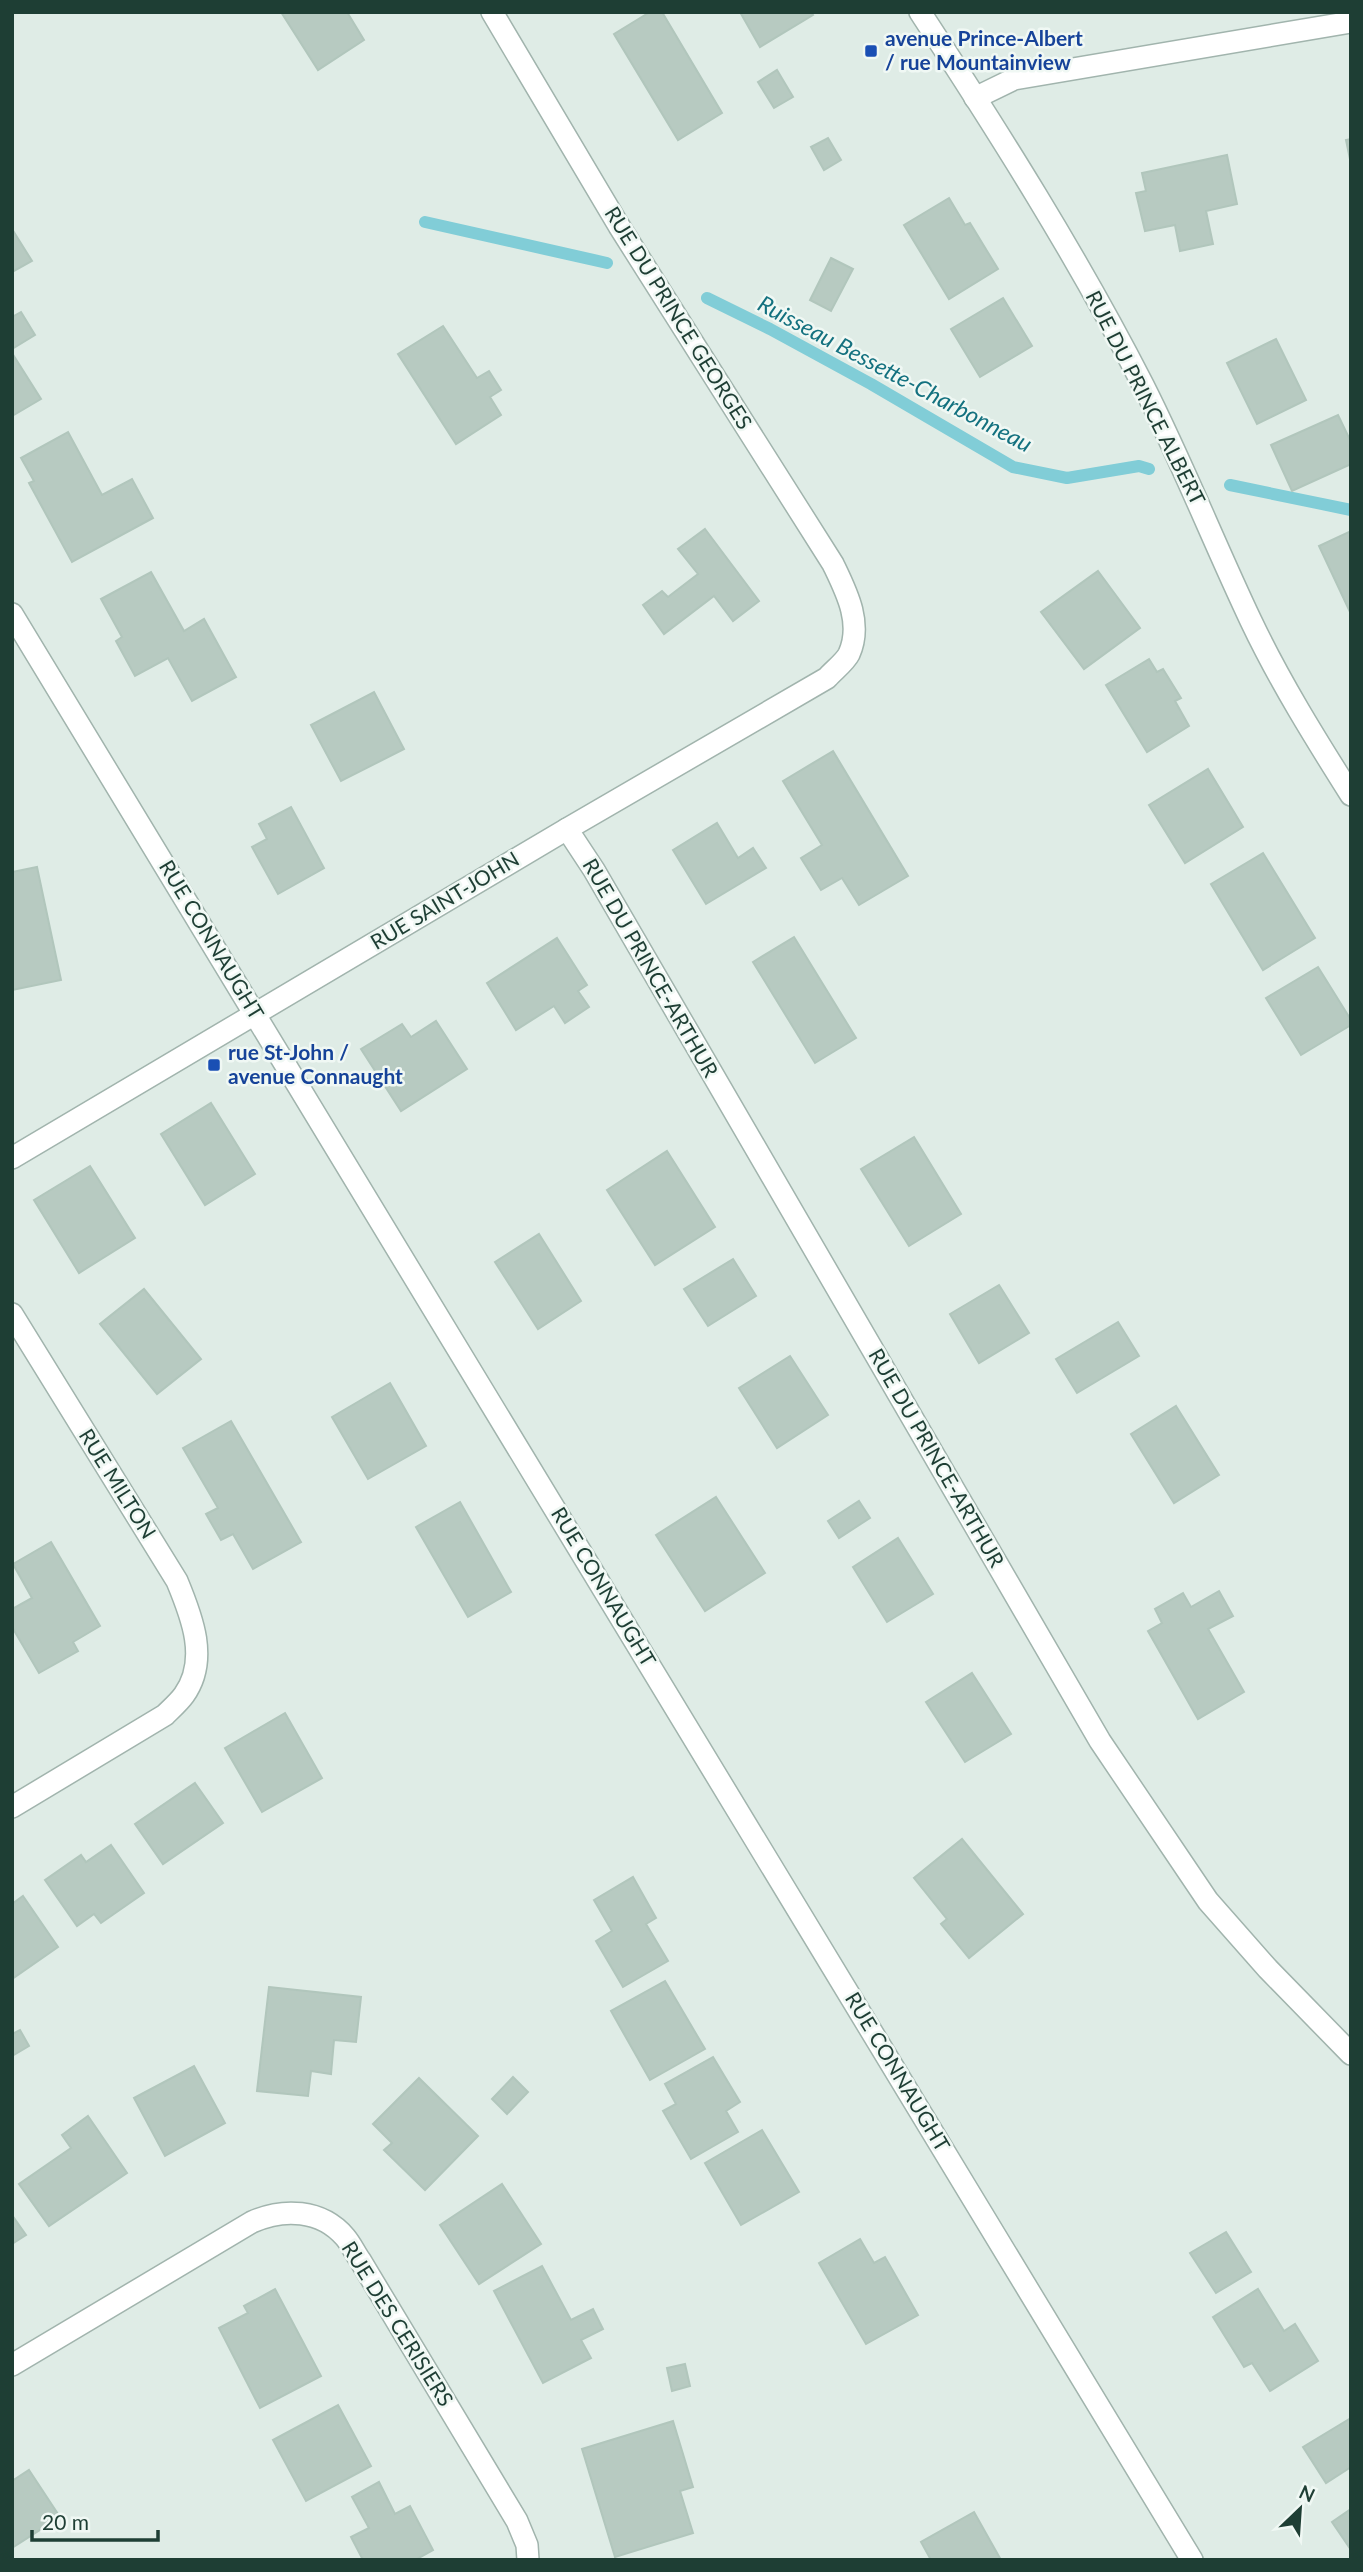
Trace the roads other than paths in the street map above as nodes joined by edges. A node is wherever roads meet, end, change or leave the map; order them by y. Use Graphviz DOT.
graph roads {
  1 [pos="492,12"];
  2 [pos="920,12"];
  3 [pos="1351,22"];
  4 [pos="975,97"];
  5 [pos="12,614"];
  6 [pos="855,626"];
  7 [pos="1351,796"];
  8 [pos="567,829"];
  9 [pos="256,1014"];
  10 [pos="12,1158"];
  11 [pos="12,1314"];
  12 [pos="12,1807"];
  13 [pos="1351,2054"];
  14 [pos="12,2365"];
  15 [pos="528,2560"];
  16 [pos="1192,2560"];
  1 -- 6 [label="street, RUE DU PRINCE GEORGES"];
  2 -- 4 [label="street, RUE DU PRINCE ALBERT"];
  3 -- 4 [label="street"];
  4 -- 7 [label="street, RUE DU PRINCE ALBERT"];
  5 -- 9 [label="street, RUE CONNAUGHT"];
  6 -- 8 [label="street, RUE SAINT-JOHN"];
  8 -- 9 [label="street, RUE SAINT-JOHN"];
  8 -- 13 [label="street, RUE DU PRINCE-ARTHUR"];
  9 -- 10 [label="street, RUE SAINT-JOHN"];
  9 -- 16 [label="street, RUE CONNAUGHT"];
  11 -- 12 [label="street, RUE MILTON"];
  14 -- 15 [label="street, RUE DES CERISIERS"];
}
